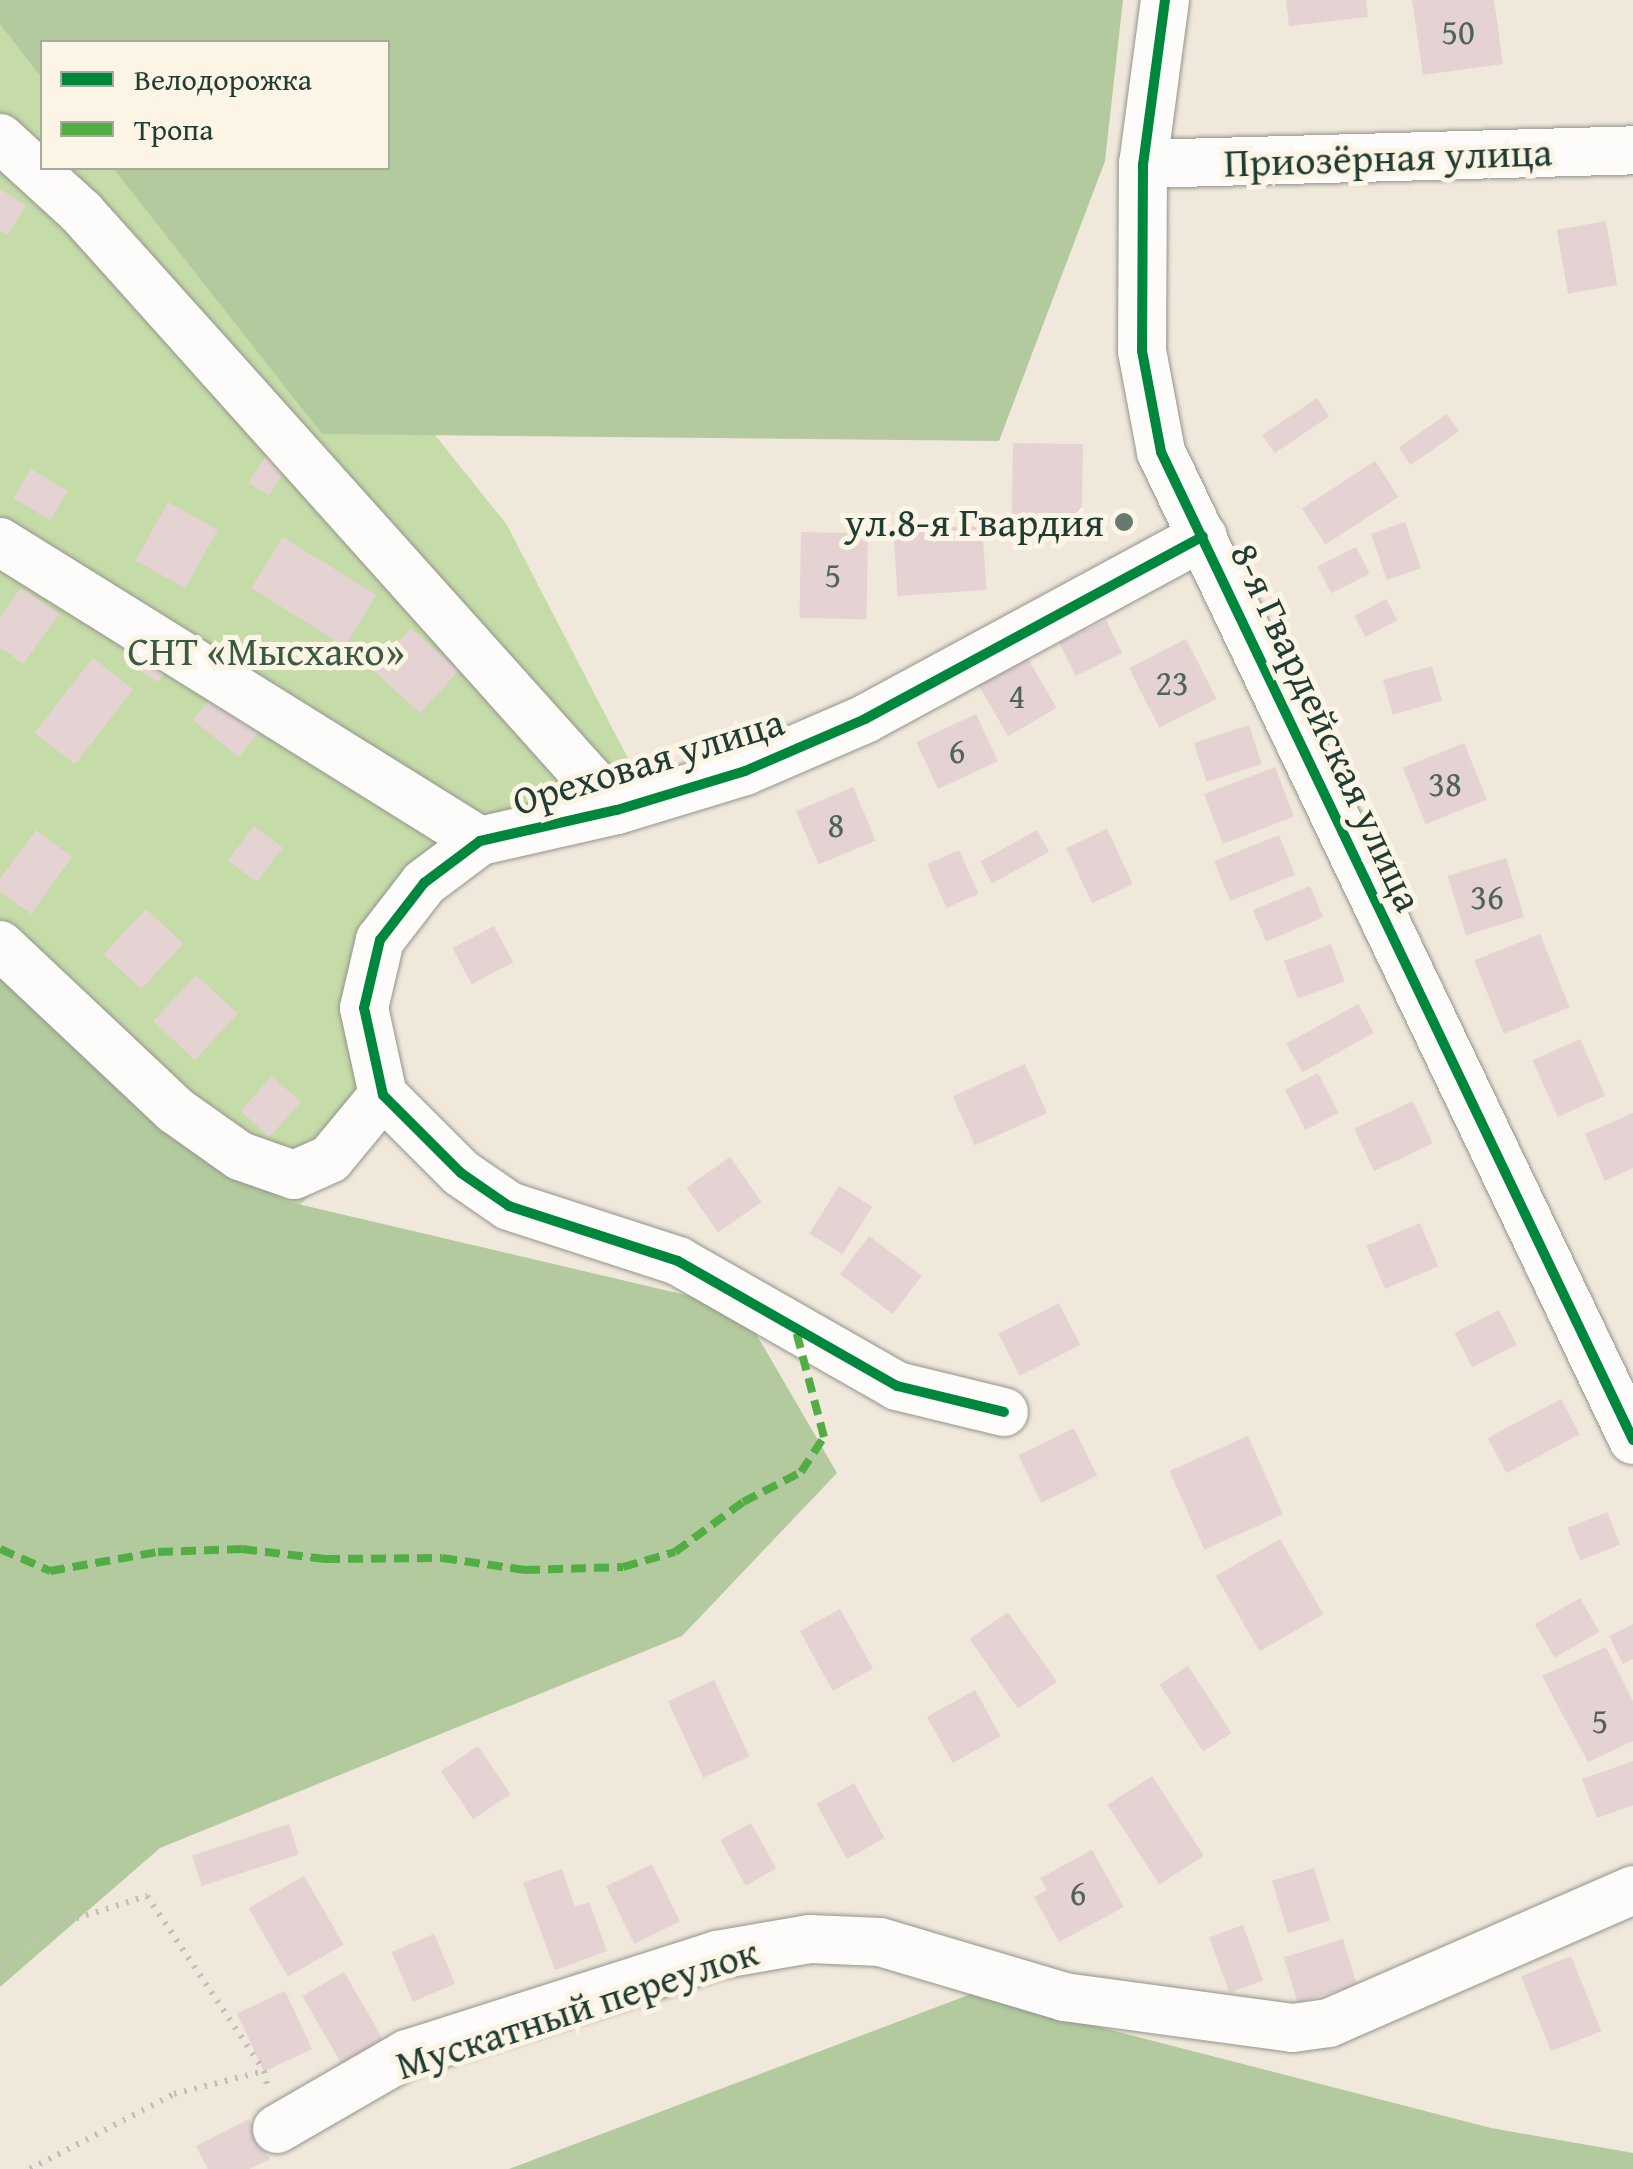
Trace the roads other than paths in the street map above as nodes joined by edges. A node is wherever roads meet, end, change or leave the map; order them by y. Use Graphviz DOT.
graph roads {
  1 [pos="1165,0"];
  2 [pos="0,138"];
  3 [pos="1633,150"];
  4 [pos="1143,164"];
  5 [pos="1203,536"];
  6 [pos="0,542"];
  7 [pos="616,810"];
  8 [pos="480,841"];
  9 [pos="0,945"];
  10 [pos="382,1095"];
  11 [pos="1004,1412"];
  12 [pos="1629,1420"];
  13 [pos="1633,1890"];
  14 [pos="276,2129"];
  1 -- 4 [label="street, 8-я Гвардейская улица"];
  2 -- 7 [label="street"];
  3 -- 4 [label="street, Приозёрная улица"];
  4 -- 5 [label="street, 8-я Гвардейская улица"];
  5 -- 7 [label="street, Ореховая улица"];
  5 -- 12 [label="street, 8-я Гвардейская улица"];
  6 -- 8 [label="street"];
  7 -- 8 [label="street, Ореховая улица"];
  8 -- 10 [label="street, Ореховая улица"];
  9 -- 10 [label="street"];
  10 -- 11 [label="street"];
  13 -- 14 [label="street, Мускатный переулок"];
}
